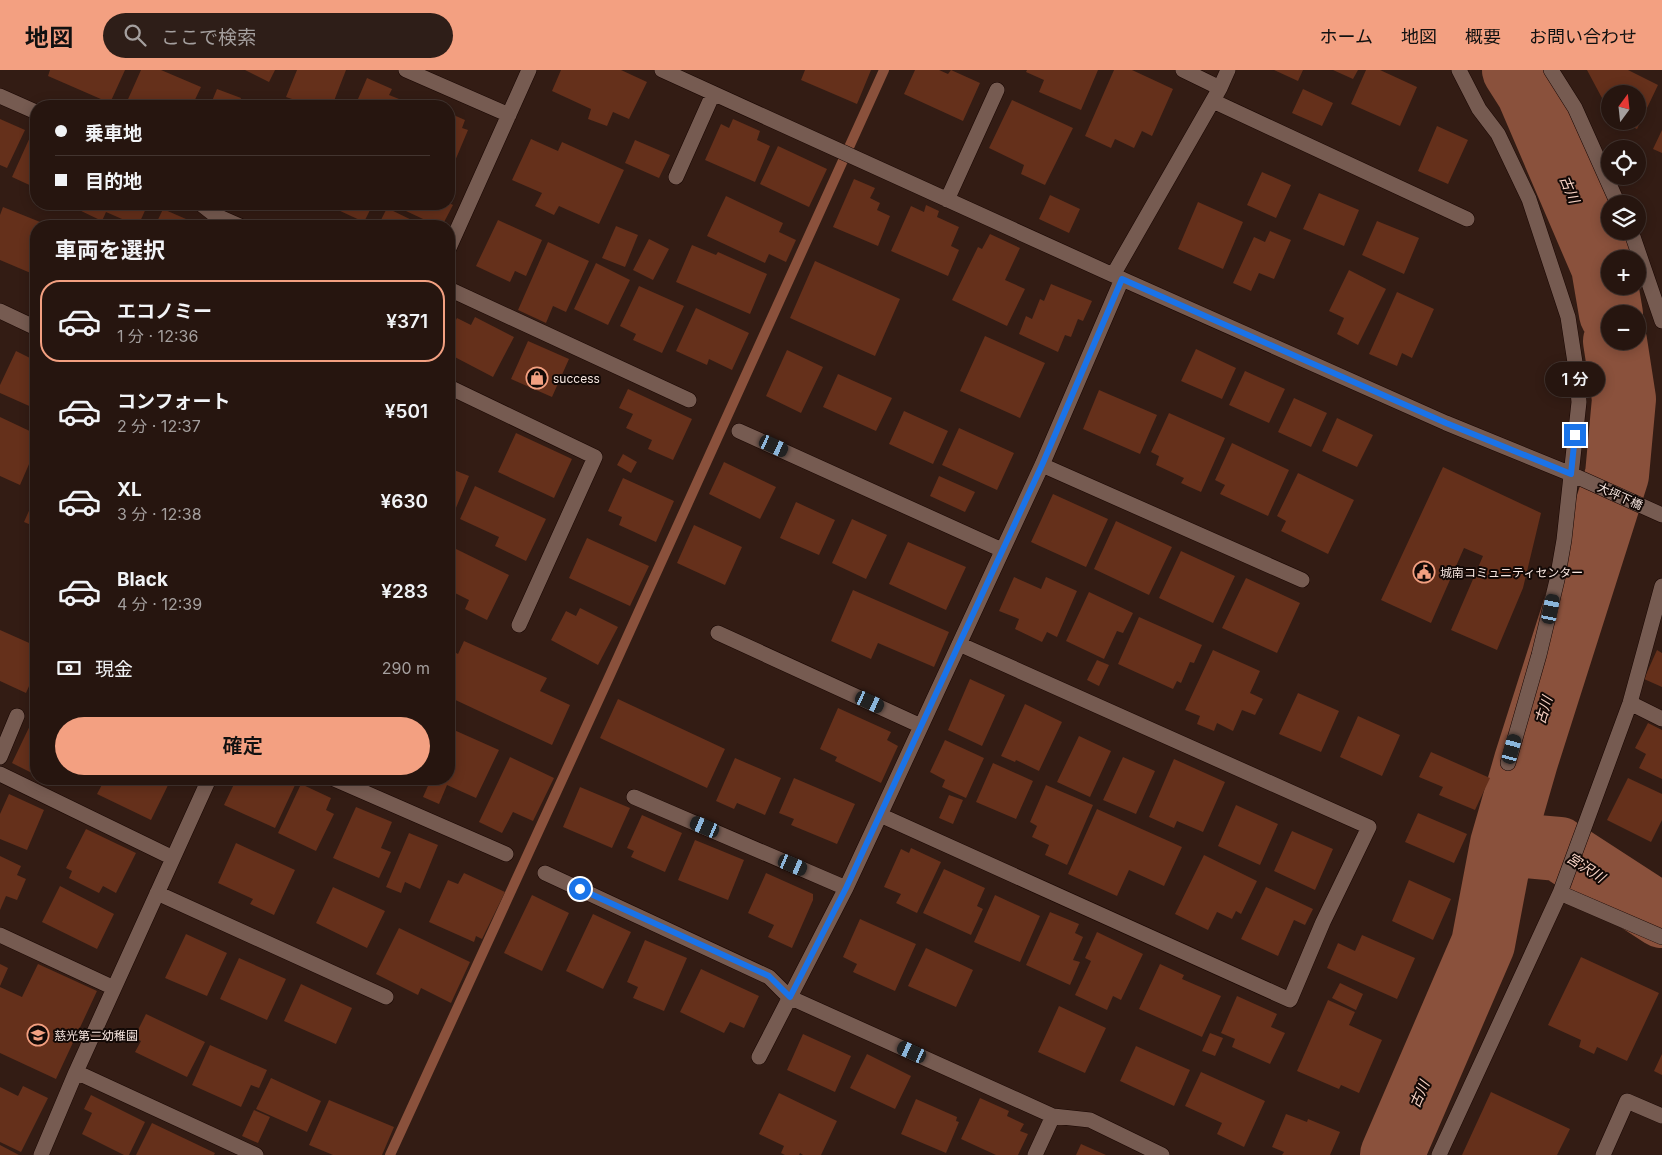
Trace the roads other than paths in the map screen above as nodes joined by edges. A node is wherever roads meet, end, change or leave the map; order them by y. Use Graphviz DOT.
graph roads {
  1 [pos="406,70"];
  2 [pos="529,70"];
  3 [pos="662,70"];
  4 [pos="1183,70"];
  5 [pos="1228,70"];
  6 [pos="1459,70"];
  7 [pos="1551,70"];
  8 [pos="997,90"];
  9 [pos="713,94"];
  10 [pos="1217,94"];
  11 [pos="0,96"];
  12 [pos="30,109"];
  13 [pos="509,115"];
  14 [pos="676,177"];
  15 [pos="1614,195"];
  16 [pos="947,200"];
  17 [pos="209,210"];
  18 [pos="1467,219"];
  19 [pos="227,220"];
  20 [pos="455,235"];
  21 [pos="1633,240"];
  22 [pos="1118,277"];
  23 [pos="455,292"];
  24 [pos="0,310"];
  25 [pos="1662,321"];
  26 [pos="30,325"];
  27 [pos="455,390"];
  28 [pos="689,400"];
  29 [pos="739,430"];
  30 [pos="1042,465"];
  31 [pos="1574,476"];
  32 [pos="1662,515"];
  33 [pos="1002,550"];
  34 [pos="1302,580"];
  35 [pos="1662,586"];
  36 [pos="520,625"];
  37 [pos="718,633"];
  38 [pos="959,644"];
  39 [pos="1630,704"];
  40 [pos="18,716"];
  41 [pos="1662,719"];
  42 [pos="921,726"];
  43 [pos="0,757"];
  44 [pos="1508,763"];
  45 [pos="0,774"];
  46 [pos="206,785"];
  47 [pos="348,785"];
  48 [pos="634,797"];
  49 [pos="880,815"];
  50 [pos="506,854"];
  51 [pos="173,858"];
  52 [pos="545,873"];
  53 [pos="846,888"];
  54 [pos="157,893"];
  55 [pos="1560,893"];
  56 [pos="0,935"];
  57 [pos="1662,937"];
  58 [pos="114,988"];
  59 [pos="386,997"];
  60 [pos="790,997"];
  61 [pos="759,1057"];
  62 [pos="76,1072"];
  63 [pos="1053,1116"];
  64 [pos="1662,1116"];
  65 [pos="41,1155"];
  66 [pos="256,1155"];
  67 [pos="1035,1155"];
  68 [pos="1162,1155"];
  69 [pos="1439,1155"];
  70 [pos="1603,1155"];
  1 -- 13 [label="street"];
  2 -- 13 [label="street"];
  3 -- 9 [label="street, 大坪下橋"];
  4 -- 10 [label="street"];
  5 -- 10 [label="street"];
  6 -- 31 [label="street"];
  7 -- 15 [label="street"];
  8 -- 16 [label="street"];
  9 -- 14 [label="street"];
  9 -- 16 [label="street, 大坪下橋"];
  10 -- 18 [label="street"];
  10 -- 22 [label="street"];
  11 -- 12 [label="street"];
  13 -- 20 [label="street"];
  16 -- 22 [label="street, 大坪下橋"];
  17 -- 19 [label="street"];
  21 -- 25 [label="street"];
  22 -- 30 [label="street"];
  22 -- 31 [label="street, 大坪下橋"];
  23 -- 28 [label="street"];
  24 -- 26 [label="street"];
  27 -- 36 [label="street"];
  29 -- 33 [label="street"];
  30 -- 33 [label="street"];
  30 -- 34 [label="street"];
  31 -- 32 [label="street, 大坪下橋"];
  31 -- 44 [label="street"];
  33 -- 38 [label="street"];
  35 -- 39 [label="street"];
  37 -- 42 [label="street"];
  38 -- 42 [label="street"];
  38 -- 49 [label="street"];
  39 -- 41 [label="street"];
  39 -- 55 [label="street"];
  40 -- 43 [label="street"];
  42 -- 49 [label="street"];
  45 -- 51 [label="street"];
  46 -- 51 [label="street"];
  47 -- 50 [label="street"];
  48 -- 53 [label="street"];
  49 -- 53 [label="street"];
  51 -- 54 [label="street"];
  52 -- 60 [label="street"];
  53 -- 60 [label="street"];
  54 -- 58 [label="street"];
  54 -- 59 [label="street"];
  55 -- 57 [label="street"];
  55 -- 69 [label="street"];
  56 -- 58 [label="street"];
  58 -- 62 [label="street"];
  60 -- 61 [label="street"];
  60 -- 63 [label="street"];
  62 -- 65 [label="street"];
  62 -- 66 [label="street"];
  63 -- 67 [label="street"];
  63 -- 68 [label="street"];
  64 -- 70 [label="street"];
}
